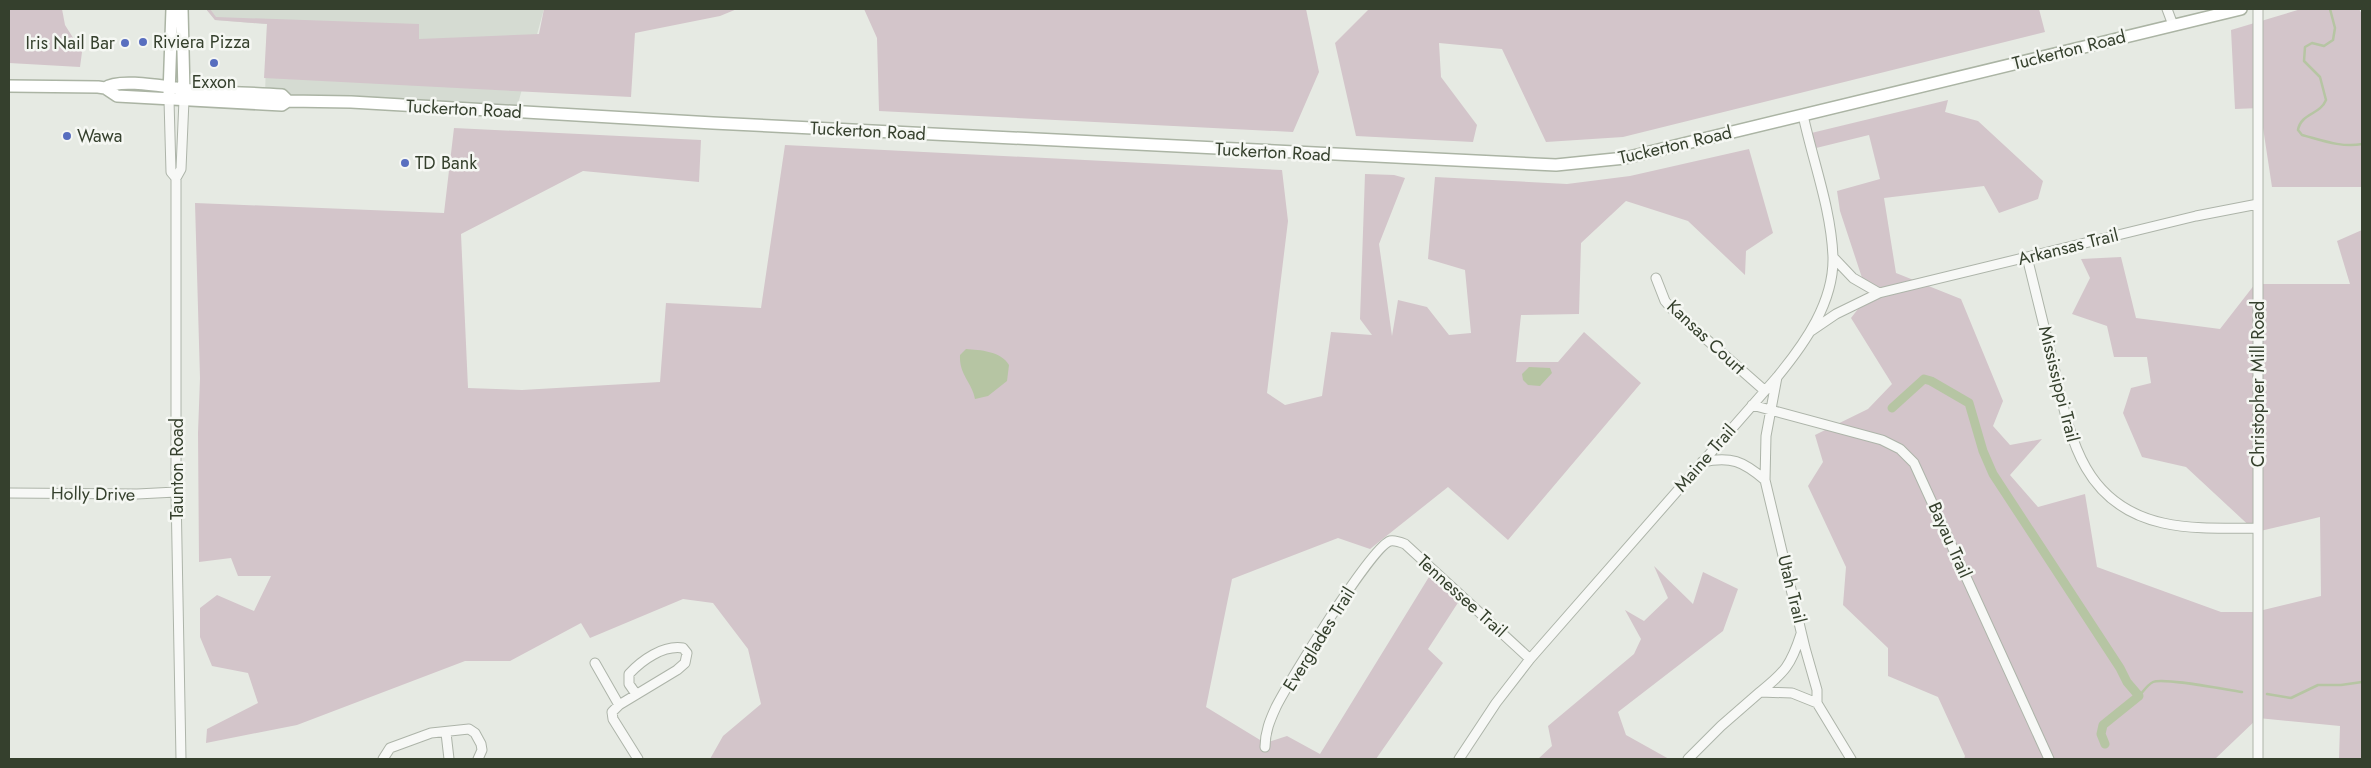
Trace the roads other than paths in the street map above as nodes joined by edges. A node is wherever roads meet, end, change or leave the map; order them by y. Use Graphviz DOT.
graph roads {
  1 [pos="172,9"];
  2 [pos="182,9"];
  3 [pos="2167,9"];
  4 [pos="2241,9"];
  5 [pos="2258,9"];
  6 [pos="2173,25"];
  7 [pos="9,86"];
  8 [pos="170,87"];
  9 [pos="105,88"];
  10 [pos="184,88"];
  11 [pos="169,100"];
  12 [pos="184,100"];
  13 [pos="288,101"];
  14 [pos="1803,115"];
  15 [pos="176,178"];
  16 [pos="2258,204"];
  17 [pos="1833,257"];
  18 [pos="2027,257"];
  19 [pos="1656,278"];
  20 [pos="1879,292"];
  21 [pos="1811,331"];
  22 [pos="1778,376"];
  23 [pos="1764,390"];
  24 [pos="1752,405"];
  25 [pos="1770,410"];
  26 [pos="1702,462"];
  27 [pos="1765,480"];
  28 [pos="176,492"];
  29 [pos="9,493"];
  30 [pos="2258,528"];
  31 [pos="1390,541"];
  32 [pos="1802,632"];
  33 [pos="1530,659"];
  34 [pos="596,663"];
  35 [pos="1760,692"];
  36 [pos="636,694"];
  37 [pos="1817,703"];
  38 [pos="619,705"];
  39 [pos="446,732"];
  40 [pos="1265,747"];
  41 [pos="182,759"];
  42 [pos="383,759"];
  43 [pos="449,759"];
  44 [pos="478,759"];
  45 [pos="638,759"];
  46 [pos="1458,759"];
  47 [pos="1688,759"];
  48 [pos="1851,759"];
  49 [pos="2049,759"];
  50 [pos="2258,759"];
  1 -- 8 [label="main road"];
  2 -- 10 [label="main road"];
  3 -- 6 [label="street"];
  4 -- 6 [label="main road, Tuckerton Road"];
  5 -- 16 [label="street, Christopher Mill Road"];
  6 -- 14 [label="main road, Tuckerton Road"];
  7 -- 9 [label="main road, Tuckerton Road"];
  8 -- 9 [label="main road, Tuckerton Road"];
  8 -- 10 [label="main road, Tuckerton Road"];
  8 -- 11 [label="main road"];
  9 -- 11 [label="main road, Tuckerton Road"];
  10 -- 12 [label="main road"];
  10 -- 13 [label="main road, Tuckerton Road"];
  11 -- 12 [label="main road, Tuckerton Road"];
  11 -- 15 [label="street, Taunton Road"];
  12 -- 13 [label="main road, Tuckerton Road"];
  12 -- 15 [label="street, Taunton Road"];
  13 -- 14 [label="main road, Tuckerton Road"];
  14 -- 17 [label="street, Maine Trail"];
  15 -- 28 [label="street, Taunton Road"];
  16 -- 18 [label="street, Arkansas Trail"];
  16 -- 30 [label="street, Christopher Mill Road"];
  17 -- 20 [label="street"];
  17 -- 21 [label="street, Maine Trail"];
  18 -- 20 [label="street, Arkansas Trail"];
  18 -- 30 [label="street, Mississippi Trail"];
  19 -- 23 [label="street, Kansas Court"];
  20 -- 21 [label="street, Arkansas Trail"];
  21 -- 22 [label="street, Maine Trail"];
  22 -- 23 [label="street, Maine Trail"];
  22 -- 25 [label="street, Utah Trail"];
  23 -- 24 [label="street, Maine Trail"];
  24 -- 25 [label="street"];
  24 -- 26 [label="street, Maine Trail"];
  25 -- 27 [label="street, Utah Trail"];
  25 -- 49 [label="street, Bayau Trail"];
  26 -- 27 [label="street"];
  26 -- 33 [label="street, Maine Trail"];
  27 -- 32 [label="street, Utah Trail"];
  28 -- 29 [label="street, Holly Drive"];
  28 -- 41 [label="street, Taunton Road"];
  30 -- 50 [label="street, Christopher Mill Road"];
  31 -- 33 [label="street, Tennessee Trail"];
  31 -- 40 [label="street, Everglades Trail"];
  32 -- 35 [label="street"];
  32 -- 37 [label="street, Utah Trail"];
  33 -- 46 [label="street, Maine Trail"];
  34 -- 38 [label="street"];
  35 -- 37 [label="street"];
  35 -- 47 [label="street"];
  36 -- 36 [label="street"];
  36 -- 38 [label="street"];
  37 -- 48 [label="street, Utah Trail"];
  38 -- 45 [label="street"];
  39 -- 42 [label="street"];
  39 -- 43 [label="street"];
  39 -- 44 [label="street"];
}
